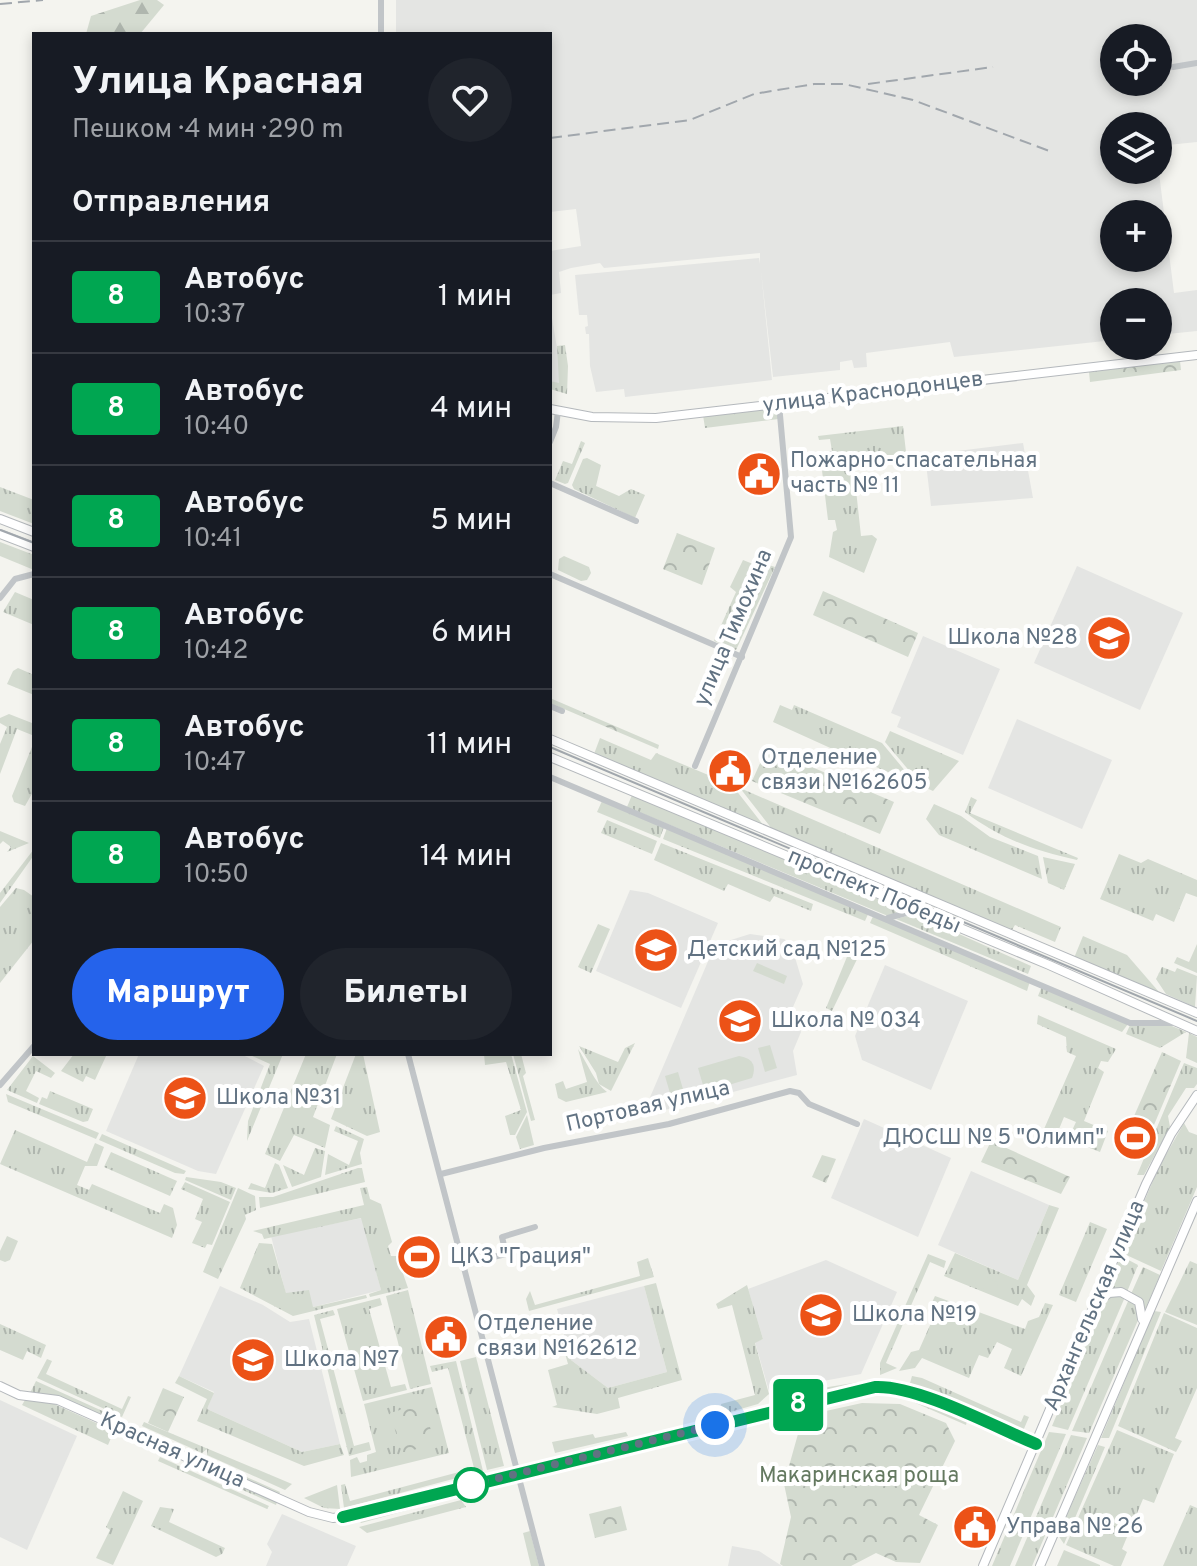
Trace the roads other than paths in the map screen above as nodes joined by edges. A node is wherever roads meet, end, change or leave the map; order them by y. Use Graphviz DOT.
graph roads {
  1 [pos="381,0"];
  2 [pos="381,32"];
  3 [pos="1197,63"];
  4 [pos="1173,67"];
  5 [pos="1197,355"];
  6 [pos="779,404"];
  7 [pos="554,410"];
  8 [pos="552,437"];
  9 [pos="552,485"];
  10 [pos="0,519"];
  11 [pos="636,521"];
  12 [pos="32,531"];
  13 [pos="0,534"];
  14 [pos="32,546"];
  15 [pos="32,575"];
  16 [pos="552,575"];
  17 [pos="0,598"];
  18 [pos="742,657"];
  19 [pos="552,709"];
  20 [pos="562,711"];
  21 [pos="552,740"];
  22 [pos="552,758"];
  23 [pos="695,766"];
  24 [pos="552,778"];
  25 [pos="917,910"];
  26 [pos="888,918"];
  27 [pos="1197,1013"];
  28 [pos="1179,1023"];
  29 [pos="1197,1031"];
  30 [pos="32,1048"];
  31 [pos="409,1056"];
  32 [pos="0,1085"];
  33 [pos="1197,1096"];
  34 [pos="857,1124"];
  35 [pos="441,1174"];
  36 [pos="1197,1201"];
  37 [pos="535,1227"];
  38 [pos="463,1264"];
  39 [pos="1092,1311"];
  40 [pos="1138,1335"];
  41 [pos="0,1386"];
  42 [pos="1036,1444"];
  43 [pos="517,1473"];
  44 [pos="542,1566"];
  45 [pos="983,1566"];
  46 [pos="1040,1566"];
  1 -- 2 [label="street"];
  3 -- 4 [label="street"];
  5 -- 6 [label="main road, улица Краснодонцев"];
  6 -- 7 [label="main road, улица Краснодонцев"];
  6 -- 18 [label="street, улица Тимохина"];
  7 -- 8 [label="street"];
  9 -- 11 [label="street"];
  10 -- 12 [label="main road"];
  13 -- 14 [label="main road"];
  15 -- 17 [label="street"];
  16 -- 18 [label="street"];
  18 -- 23 [label="street, улица Тимохина"];
  19 -- 20 [label="street"];
  21 -- 27 [label="main road, проспект Победы"];
  22 -- 25 [label="main road, проспект Победы"];
  24 -- 26 [label="street"];
  25 -- 26 [label="street"];
  25 -- 28 [label="main road, проспект Победы"];
  26 -- 28 [label="street"];
  28 -- 29 [label="main road, проспект Победы"];
  30 -- 32 [label="street"];
  31 -- 35 [label="street"];
  33 -- 39 [label="main road, Архангельская улица"];
  34 -- 35 [label="street, Портовая улица"];
  35 -- 38 [label="street"];
  36 -- 40 [label="main road"];
  37 -- 38 [label="street"];
  38 -- 43 [label="street"];
  39 -- 40 [label="main road"];
  39 -- 42 [label="main road, Архангельская улица"];
  40 -- 46 [label="main road"];
  41 -- 43 [label="main road, Красная улица"];
  42 -- 43 [label="main road"];
  42 -- 45 [label="main road, Архангельская улица"];
  43 -- 44 [label="street"];
}
